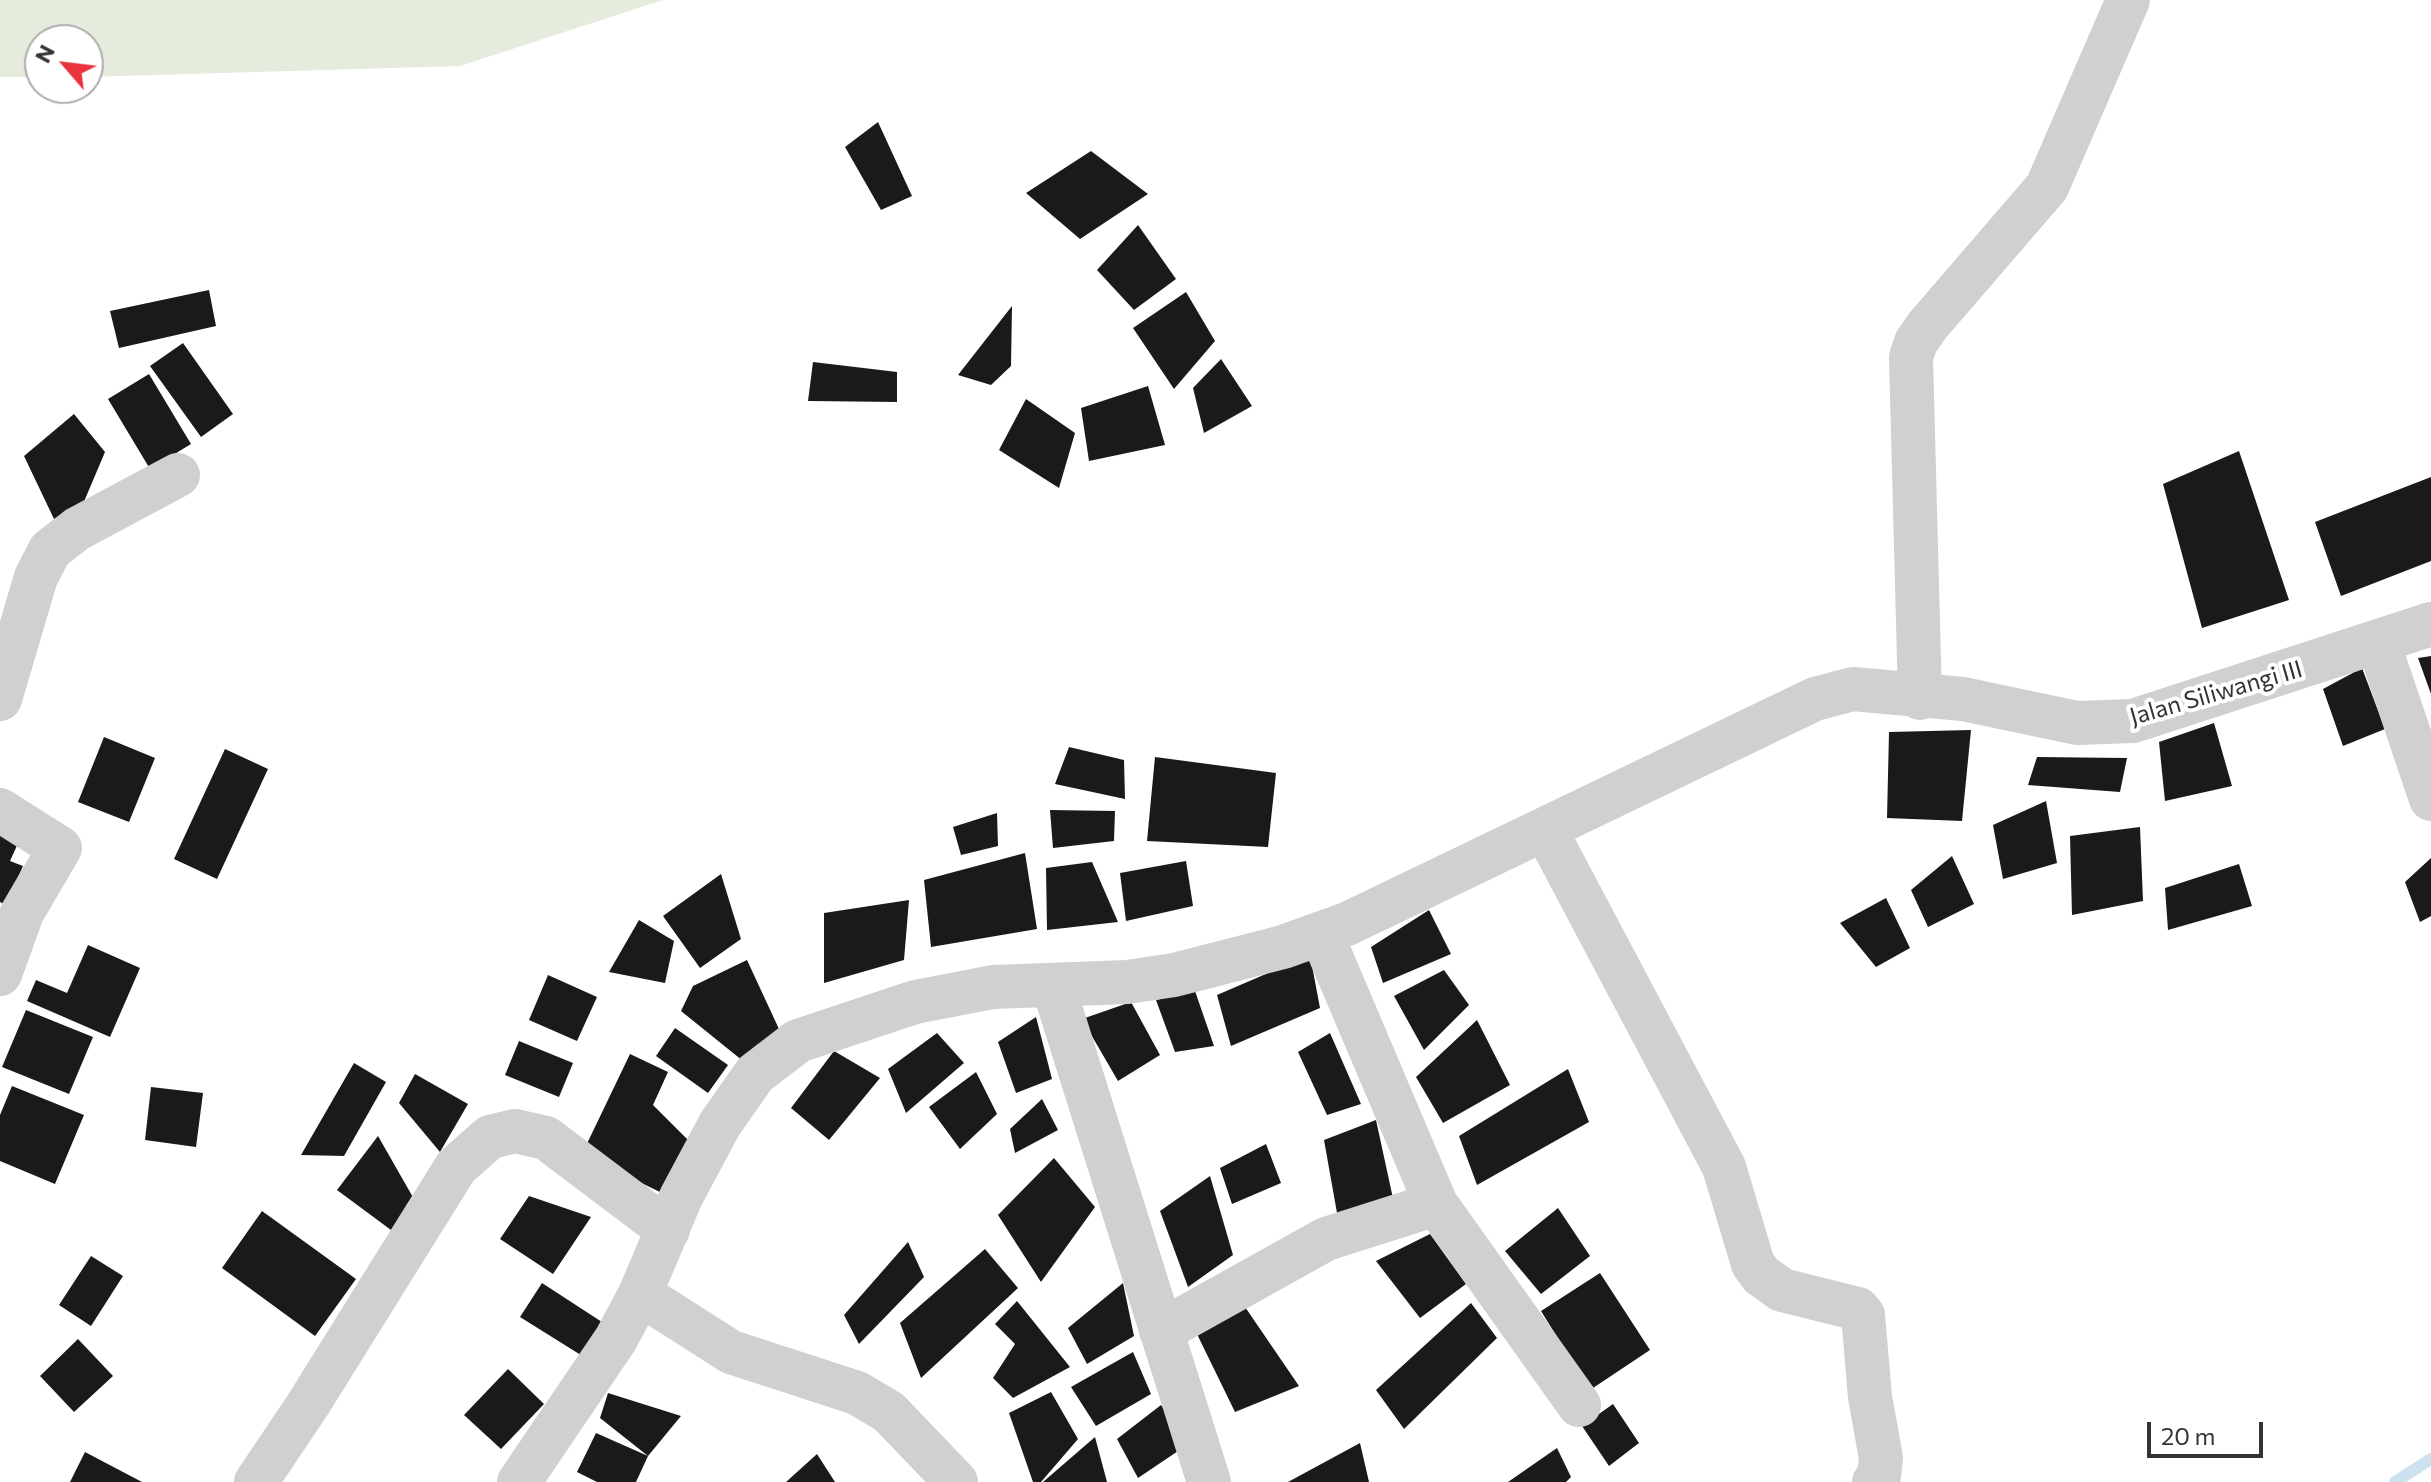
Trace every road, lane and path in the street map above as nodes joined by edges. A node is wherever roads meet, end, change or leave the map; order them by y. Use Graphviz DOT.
graph roads {
  1 [pos="2128,0"];
  2 [pos="178,475"];
  3 [pos="2431,624"];
  4 [pos="2378,642"];
  5 [pos="1920,698"];
  6 [pos="0,699"];
  7 [pos="2431,799"];
  8 [pos="0,810"];
  9 [pos="1545,829"];
  10 [pos="1321,933"];
  11 [pos="0,974"];
  12 [pos="1053,985"];
  13 [pos="1436,1204"];
  14 [pos="668,1230"];
  15 [pos="640,1294"];
  16 [pos="1161,1331"];
  17 [pos="1579,1405"];
  18 [pos="256,1482"];
  19 [pos="519,1482"];
  20 [pos="956,1482"];
  21 [pos="1209,1482"];
  22 [pos="1874,1482"];
  1 -- 5 [label="street"];
  2 -- 6 [label="street"];
  3 -- 4 [label="street, Jalan Siliwangi III"];
  4 -- 5 [label="street, Jalan Siliwangi III"];
  4 -- 7 [label="street"];
  5 -- 9 [label="street, Jalan Siliwangi III"];
  8 -- 11 [label="street"];
  9 -- 10 [label="street"];
  9 -- 22 [label="street"];
  10 -- 12 [label="street"];
  10 -- 13 [label="street"];
  12 -- 14 [label="street"];
  12 -- 16 [label="street"];
  13 -- 16 [label="street"];
  13 -- 17 [label="street"];
  14 -- 15 [label="street"];
  14 -- 18 [label="street"];
  15 -- 19 [label="street"];
  15 -- 20 [label="street"];
  16 -- 21 [label="street"];
}
